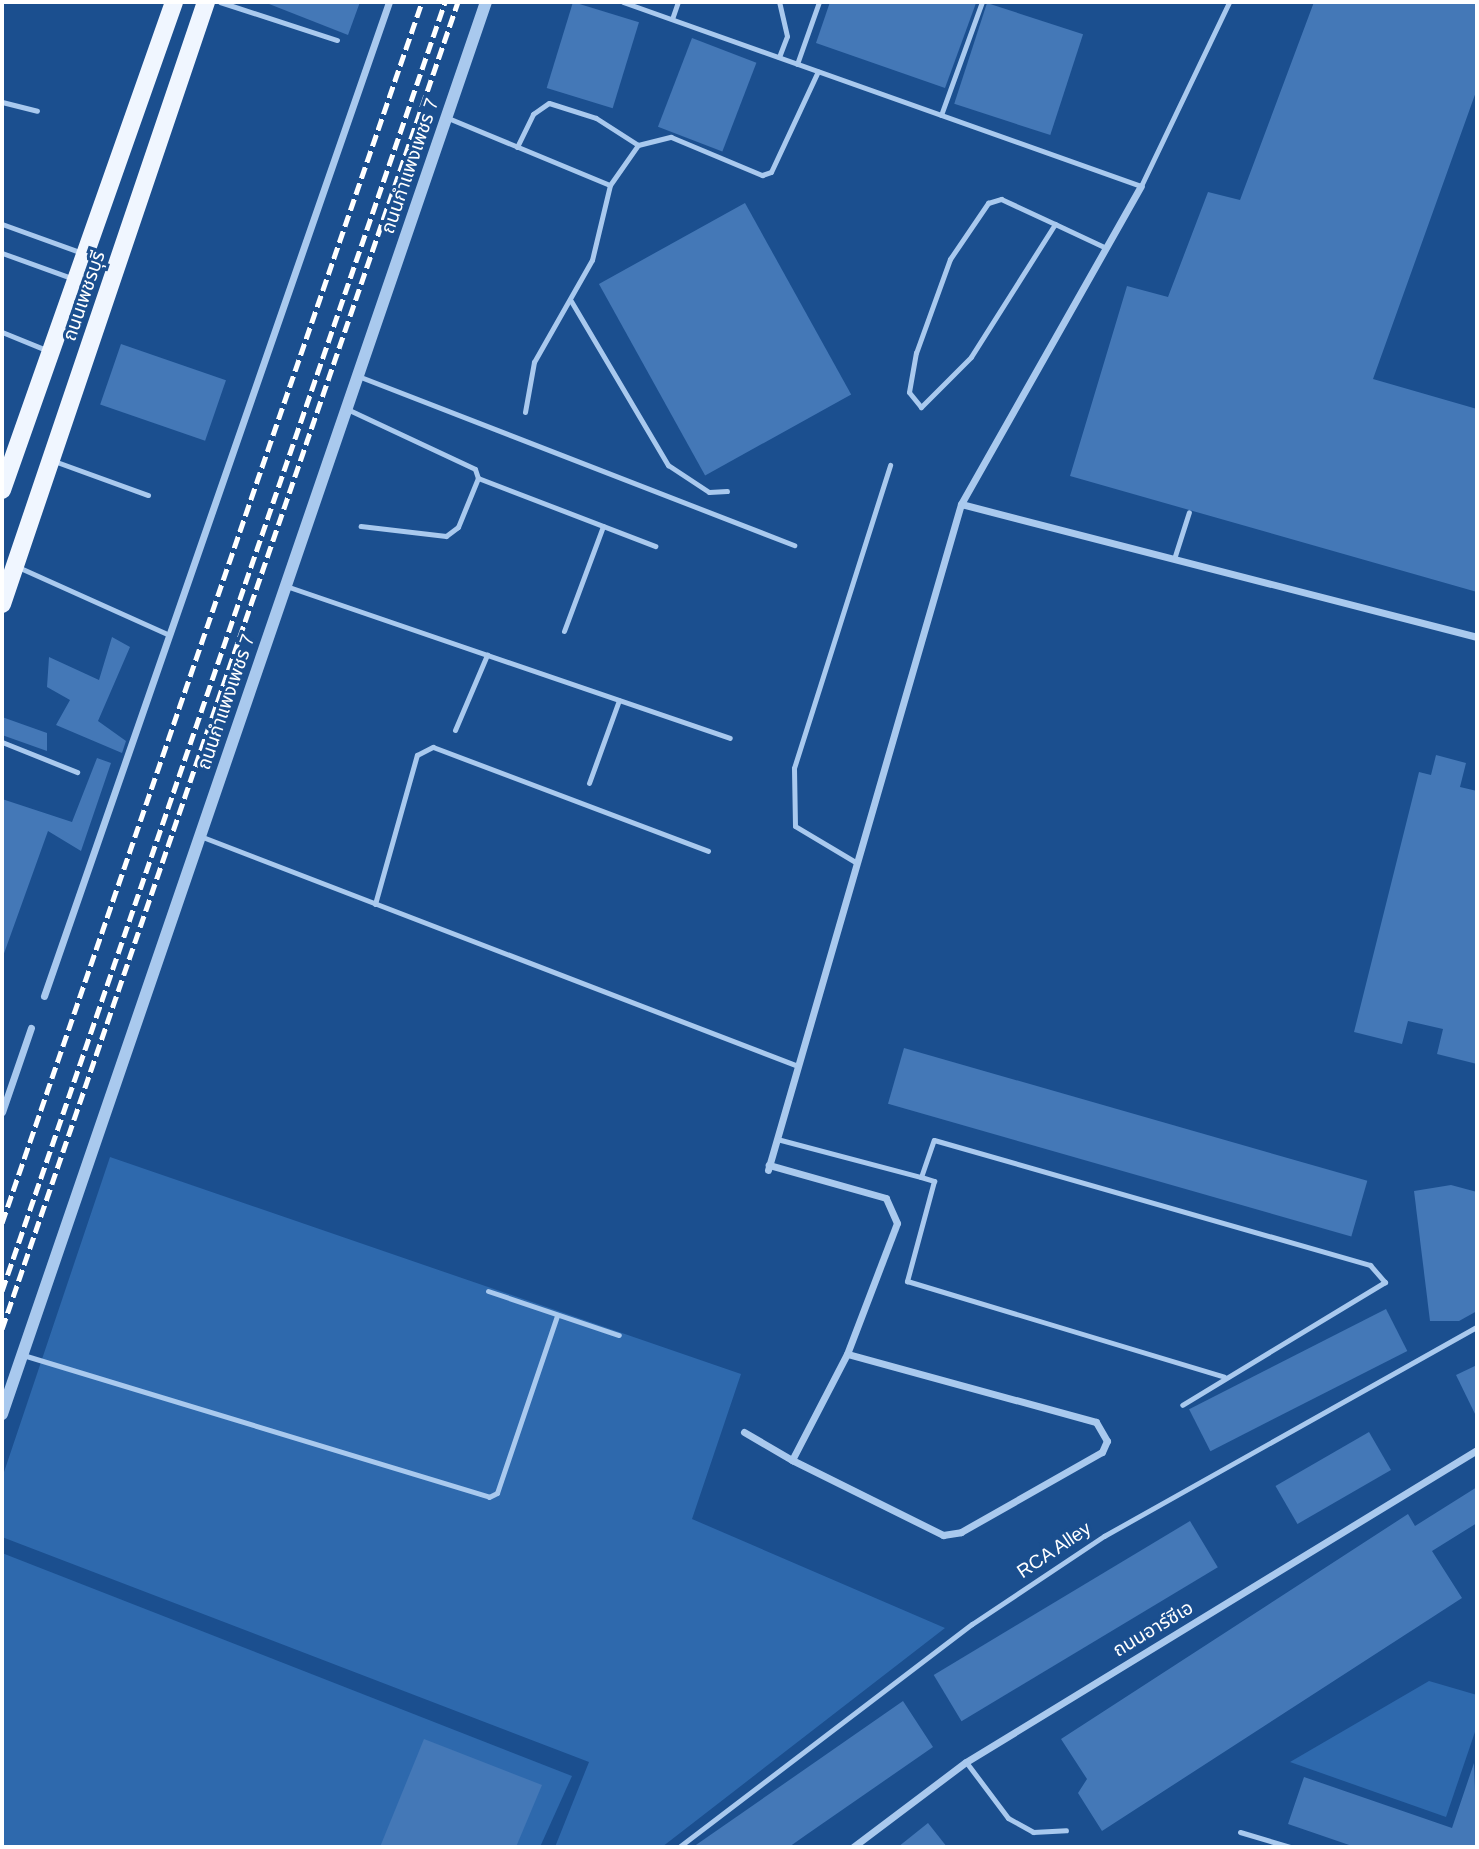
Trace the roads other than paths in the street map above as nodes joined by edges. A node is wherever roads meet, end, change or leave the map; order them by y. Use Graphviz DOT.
graph roads {
  1 [pos="174,2"];
  2 [pos="206,2"];
  3 [pos="220,2"];
  4 [pos="389,2"];
  5 [pos="486,2"];
  6 [pos="624,2"];
  7 [pos="678,2"];
  8 [pos="779,2"];
  9 [pos="819,2"];
  10 [pos="982,2"];
  11 [pos="1230,2"];
  12 [pos="242,5"];
  13 [pos="672,19"];
  14 [pos="337,40"];
  15 [pos="779,57"];
  16 [pos="797,64"];
  17 [pos="818,71"];
  18 [pos="2,102"];
  19 [pos="37,111"];
  20 [pos="941,115"];
  21 [pos="447,118"];
  22 [pos="638,145"];
  23 [pos="517,147"];
  24 [pos="610,185"];
  25 [pos="1141,186"];
  26 [pos="2,224"];
  27 [pos="1055,224"];
  28 [pos="1106,248"];
  29 [pos="2,253"];
  30 [pos="82,253"];
  31 [pos="74,278"];
  32 [pos="571,300"];
  33 [pos="2,332"];
  34 [pos="49,351"];
  35 [pos="358,376"];
  36 [pos="347,410"];
  37 [pos="525,412"];
  38 [pos="51,460"];
  39 [pos="890,465"];
  40 [pos="478,478"];
  41 [pos="4,479"];
  42 [pos="727,491"];
  43 [pos="148,495"];
  44 [pos="961,504"];
  45 [pos="1189,512"];
  46 [pos="362,526"];
  47 [pos="603,526"];
  48 [pos="794,545"];
  49 [pos="655,546"];
  50 [pos="1174,559"];
  51 [pos="15,566"];
  52 [pos="286,586"];
  53 [pos="2,604"];
  54 [pos="564,631"];
  55 [pos="169,635"];
  56 [pos="1477,637"];
  57 [pos="487,655"];
  58 [pos="619,700"];
  59 [pos="455,730"];
  60 [pos="730,738"];
  61 [pos="2,742"];
  62 [pos="77,772"];
  63 [pos="589,783"];
  64 [pos="200,836"];
  65 [pos="708,851"];
  66 [pos="857,863"];
  67 [pos="375,904"];
  68 [pos="44,996"];
  69 [pos="31,1028"];
  70 [pos="798,1066"];
  71 [pos="2,1112"];
  72 [pos="777,1139"];
  73 [pos="921,1177"];
  74 [pos="488,1291"];
  75 [pos="557,1316"];
  76 [pos="1477,1327"];
  77 [pos="619,1335"];
  78 [pos="847,1354"];
  79 [pos="22,1355"];
  80 [pos="1224,1377"];
  81 [pos="1182,1405"];
  82 [pos="2,1414"];
  83 [pos="744,1432"];
  84 [pos="1477,1450"];
  85 [pos="792,1460"];
  86 [pos="966,1762"];
  87 [pos="1066,1830"];
  88 [pos="1240,1832"];
  89 [pos="679,1847"];
  90 [pos="853,1847"];
  91 [pos="1290,1847"];
  1 -- 30 [label="main road, ถนนเพชรบุรี"];
  2 -- 38 [label="main road, ถนนเพชรบุรี"];
  3 -- 12 [label="lane"];
  4 -- 55 [label="street"];
  5 -- 21 [label="street, ถนนกำแพงเพชร 7"];
  6 -- 13 [label="lane"];
  7 -- 13 [label="lane"];
  8 -- 15 [label="lane"];
  9 -- 16 [label="lane"];
  10 -- 20 [label="lane"];
  11 -- 25 [label="lane"];
  12 -- 14 [label="lane"];
  13 -- 15 [label="lane"];
  15 -- 16 [label="lane"];
  16 -- 17 [label="lane"];
  17 -- 20 [label="lane"];
  17 -- 22 [label="lane"];
  18 -- 19 [label="lane"];
  20 -- 25 [label="lane"];
  21 -- 23 [label="lane"];
  21 -- 35 [label="street, ถนนกำแพงเพชร 7"];
  22 -- 23 [label="lane"];
  22 -- 24 [label="lane"];
  23 -- 24 [label="lane"];
  24 -- 32 [label="lane"];
  25 -- 28 [label="street"];
  26 -- 30 [label="lane"];
  27 -- 27 [label="lane"];
  27 -- 28 [label="lane"];
  28 -- 44 [label="street"];
  29 -- 31 [label="lane"];
  30 -- 31 [label="main road, ถนนเพชรบุรี"];
  31 -- 34 [label="main road, ถนนเพชรบุรี"];
  32 -- 37 [label="lane"];
  32 -- 42 [label="lane"];
  33 -- 34 [label="lane"];
  34 -- 41 [label="main road, ถนนเพชรบุรี"];
  35 -- 36 [label="street, ถนนกำแพงเพชร 7"];
  35 -- 48 [label="lane"];
  36 -- 40 [label="lane"];
  36 -- 52 [label="street, ถนนกำแพงเพชร 7"];
  38 -- 43 [label="lane"];
  38 -- 51 [label="main road, ถนนเพชรบุรี"];
  39 -- 66 [label="lane"];
  40 -- 46 [label="lane"];
  40 -- 47 [label="lane"];
  44 -- 50 [label="street"];
  44 -- 66 [label="street"];
  45 -- 50 [label="lane"];
  47 -- 49 [label="lane"];
  47 -- 54 [label="lane"];
  50 -- 56 [label="street"];
  51 -- 53 [label="main road, ถนนเพชรบุรี"];
  51 -- 55 [label="lane"];
  52 -- 57 [label="lane"];
  52 -- 64 [label="street, ถนนกำแพงเพชร 7"];
  55 -- 68 [label="street"];
  57 -- 58 [label="lane"];
  57 -- 59 [label="lane"];
  58 -- 60 [label="lane"];
  58 -- 63 [label="lane"];
  61 -- 62 [label="lane"];
  64 -- 67 [label="lane"];
  64 -- 79 [label="street, ถนนกำแพงเพชร 7"];
  65 -- 67 [label="lane"];
  66 -- 70 [label="street"];
  67 -- 70 [label="lane"];
  69 -- 71 [label="street"];
  70 -- 72 [label="street"];
  72 -- 73 [label="lane"];
  72 -- 78 [label="street"];
  73 -- 80 [label="lane"];
  73 -- 80 [label="lane"];
  74 -- 75 [label="lane"];
  75 -- 77 [label="lane"];
  75 -- 79 [label="lane"];
  76 -- 89 [label="lane, RCA Alley"];
  78 -- 85 [label="street"];
  78 -- 85 [label="street"];
  79 -- 82 [label="street, ถนนกำแพงเพชร 7"];
  80 -- 81 [label="lane"];
  83 -- 85 [label="street"];
  84 -- 86 [label="street, ถนนอาร์ซีเอ"];
  86 -- 87 [label="lane"];
  86 -- 90 [label="street, ถนนอาร์ซีเอ"];
  88 -- 91 [label="lane"];
}
